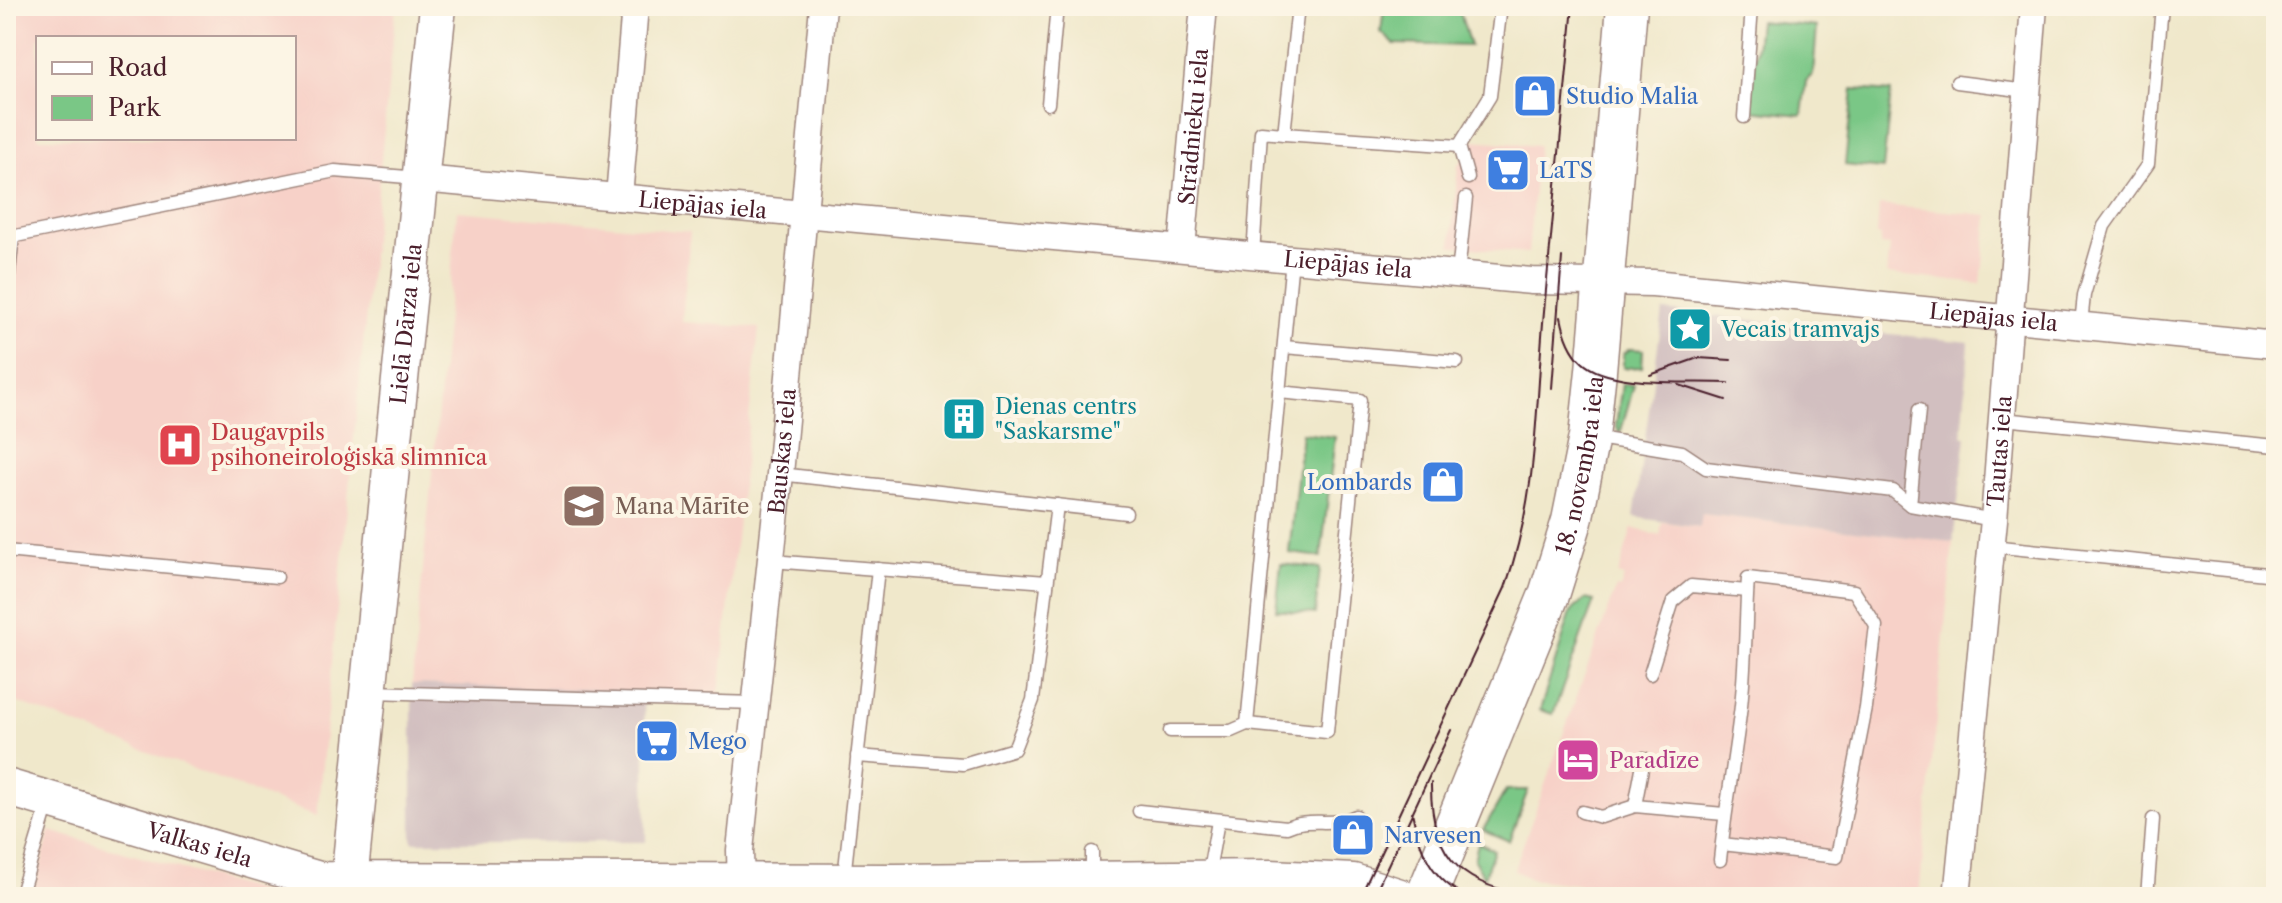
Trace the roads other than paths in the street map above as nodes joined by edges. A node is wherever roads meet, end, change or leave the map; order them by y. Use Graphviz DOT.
graph roads {
  1 [pos="438,6"];
  2 [pos="635,6"];
  3 [pos="823,6"];
  4 [pos="1057,6"];
  5 [pos="1204,6"];
  6 [pos="1298,6"];
  7 [pos="1501,6"];
  8 [pos="1627,6"];
  9 [pos="1752,6"];
  10 [pos="2034,6"];
  11 [pos="2162,6"];
  12 [pos="1957,82"];
  13 [pos="2027,91"];
  14 [pos="1048,104"];
  15 [pos="1744,117"];
  16 [pos="1284,134"];
  17 [pos="1459,146"];
  18 [pos="1468,178"];
  19 [pos="422,179"];
  20 [pos="619,197"];
  21 [pos="1466,198"];
  22 [pos="803,214"];
  23 [pos="9,237"];
  24 [pos="1182,248"];
  25 [pos="1253,255"];
  26 [pos="1292,259"];
  27 [pos="8,264"];
  28 [pos="1458,274"];
  29 [pos="1604,282"];
  30 [pos="6,300"];
  31 [pos="2009,318"];
  32 [pos="2081,324"];
  33 [pos="2276,345"];
  34 [pos="1284,347"];
  35 [pos="1457,362"];
  36 [pos="1279,392"];
  37 [pos="1919,410"];
  38 [pos="2003,419"];
  39 [pos="1589,437"];
  40 [pos="2276,446"];
  41 [pos="780,474"];
  42 [pos="1057,505"];
  43 [pos="1910,505"];
  44 [pos="1126,513"];
  45 [pos="1994,520"];
  46 [pos="1992,546"];
  47 [pos="6,551"];
  48 [pos="771,561"];
  49 [pos="878,569"];
  50 [pos="2276,575"];
  51 [pos="277,577"];
  52 [pos="1047,582"];
  53 [pos="1747,591"];
  54 [pos="1650,674"];
  55 [pos="369,692"];
  56 [pos="756,703"];
  57 [pos="1247,724"];
  58 [pos="1170,731"];
  59 [pos="857,756"];
  60 [pos="1644,758"];
  61 [pos="6,787"];
  62 [pos="49,801"];
  63 [pos="1635,806"];
  64 [pos="1139,811"];
  65 [pos="1582,812"];
  66 [pos="1724,814"];
  67 [pos="1356,816"];
  68 [pos="2153,819"];
  69 [pos="1218,821"];
  70 [pos="1722,844"];
  71 [pos="1720,860"];
  72 [pos="1208,879"];
  73 [pos="349,881"];
  74 [pos="844,882"];
  75 [pos="740,889"];
  76 [pos="1046,889"];
  77 [pos="894,890"];
  78 [pos="20,897"];
  79 [pos="1400,897"];
  80 [pos="1426,897"];
  81 [pos="1957,897"];
  82 [pos="2147,897"];
  1 -- 19 [label="street, Lielā Dārza iela"];
  2 -- 20 [label="street"];
  3 -- 22 [label="street, Bauskas iela"];
  4 -- 14 [label="lane"];
  5 -- 24 [label="street, Strādnieku iela"];
  6 -- 16 [label="lane"];
  7 -- 17 [label="lane"];
  8 -- 29 [label="main road, 18. novembra iela"];
  9 -- 15 [label="lane"];
  10 -- 13 [label="street, Tautas iela"];
  11 -- 32 [label="lane"];
  12 -- 13 [label="lane"];
  13 -- 31 [label="street, Tautas iela"];
  16 -- 17 [label="lane"];
  16 -- 25 [label="lane"];
  17 -- 18 [label="lane"];
  19 -- 20 [label="street, Liepājas iela"];
  19 -- 23 [label="lane"];
  19 -- 55 [label="street, Lielā Dārza iela"];
  20 -- 22 [label="street, Liepājas iela"];
  21 -- 28 [label="lane"];
  22 -- 24 [label="street, Liepājas iela"];
  22 -- 41 [label="street, Bauskas iela"];
  23 -- 27 [label="lane"];
  24 -- 25 [label="street, Liepājas iela"];
  25 -- 26 [label="street, Liepājas iela"];
  26 -- 28 [label="street, Liepājas iela"];
  26 -- 34 [label="lane"];
  27 -- 30 [label="lane"];
  28 -- 29 [label="street, Liepājas iela"];
  29 -- 31 [label="street, Liepājas iela"];
  29 -- 39 [label="main road, 18. novembra iela"];
  31 -- 32 [label="street, Liepājas iela"];
  31 -- 38 [label="street, Tautas iela"];
  32 -- 33 [label="street, Liepājas iela"];
  34 -- 35 [label="lane"];
  34 -- 36 [label="lane"];
  36 -- 57 [label="lane"];
  36 -- 57 [label="lane"];
  37 -- 43 [label="lane"];
  38 -- 40 [label="lane"];
  38 -- 45 [label="street, Tautas iela"];
  39 -- 43 [label="lane"];
  39 -- 80 [label="main road, 18. novembra iela"];
  41 -- 42 [label="lane"];
  41 -- 48 [label="street, Bauskas iela"];
  42 -- 44 [label="lane"];
  42 -- 52 [label="lane"];
  43 -- 45 [label="lane"];
  45 -- 46 [label="street, Tautas iela"];
  46 -- 50 [label="lane"];
  46 -- 81 [label="street, Tautas iela"];
  47 -- 51 [label="lane"];
  48 -- 49 [label="lane"];
  48 -- 56 [label="street, Bauskas iela"];
  49 -- 52 [label="lane"];
  49 -- 59 [label="lane"];
  52 -- 59 [label="lane"];
  53 -- 54 [label="lane"];
  53 -- 66 [label="lane"];
  53 -- 70 [label="lane"];
  55 -- 56 [label="lane"];
  55 -- 73 [label="street, Lielā Dārza iela"];
  56 -- 75 [label="street, Bauskas iela"];
  57 -- 58 [label="lane"];
  59 -- 74 [label="lane"];
  60 -- 63 [label="lane"];
  61 -- 62 [label="street, Valkas iela"];
  62 -- 73 [label="street, Valkas iela"];
  62 -- 78 [label="lane"];
  63 -- 65 [label="lane"];
  63 -- 66 [label="lane"];
  64 -- 69 [label="lane"];
  66 -- 70 [label="lane"];
  67 -- 69 [label="lane"];
  68 -- 82 [label="lane"];
  69 -- 72 [label="lane"];
  70 -- 71 [label="lane"];
  72 -- 76 [label="street, Valkas iela"];
  72 -- 79 [label="street, Valkas iela"];
  73 -- 75 [label="street, Valkas iela"];
  74 -- 75 [label="street, Valkas iela"];
  74 -- 77 [label="street, Valkas iela"];
  76 -- 77 [label="street, Valkas iela"];
}
